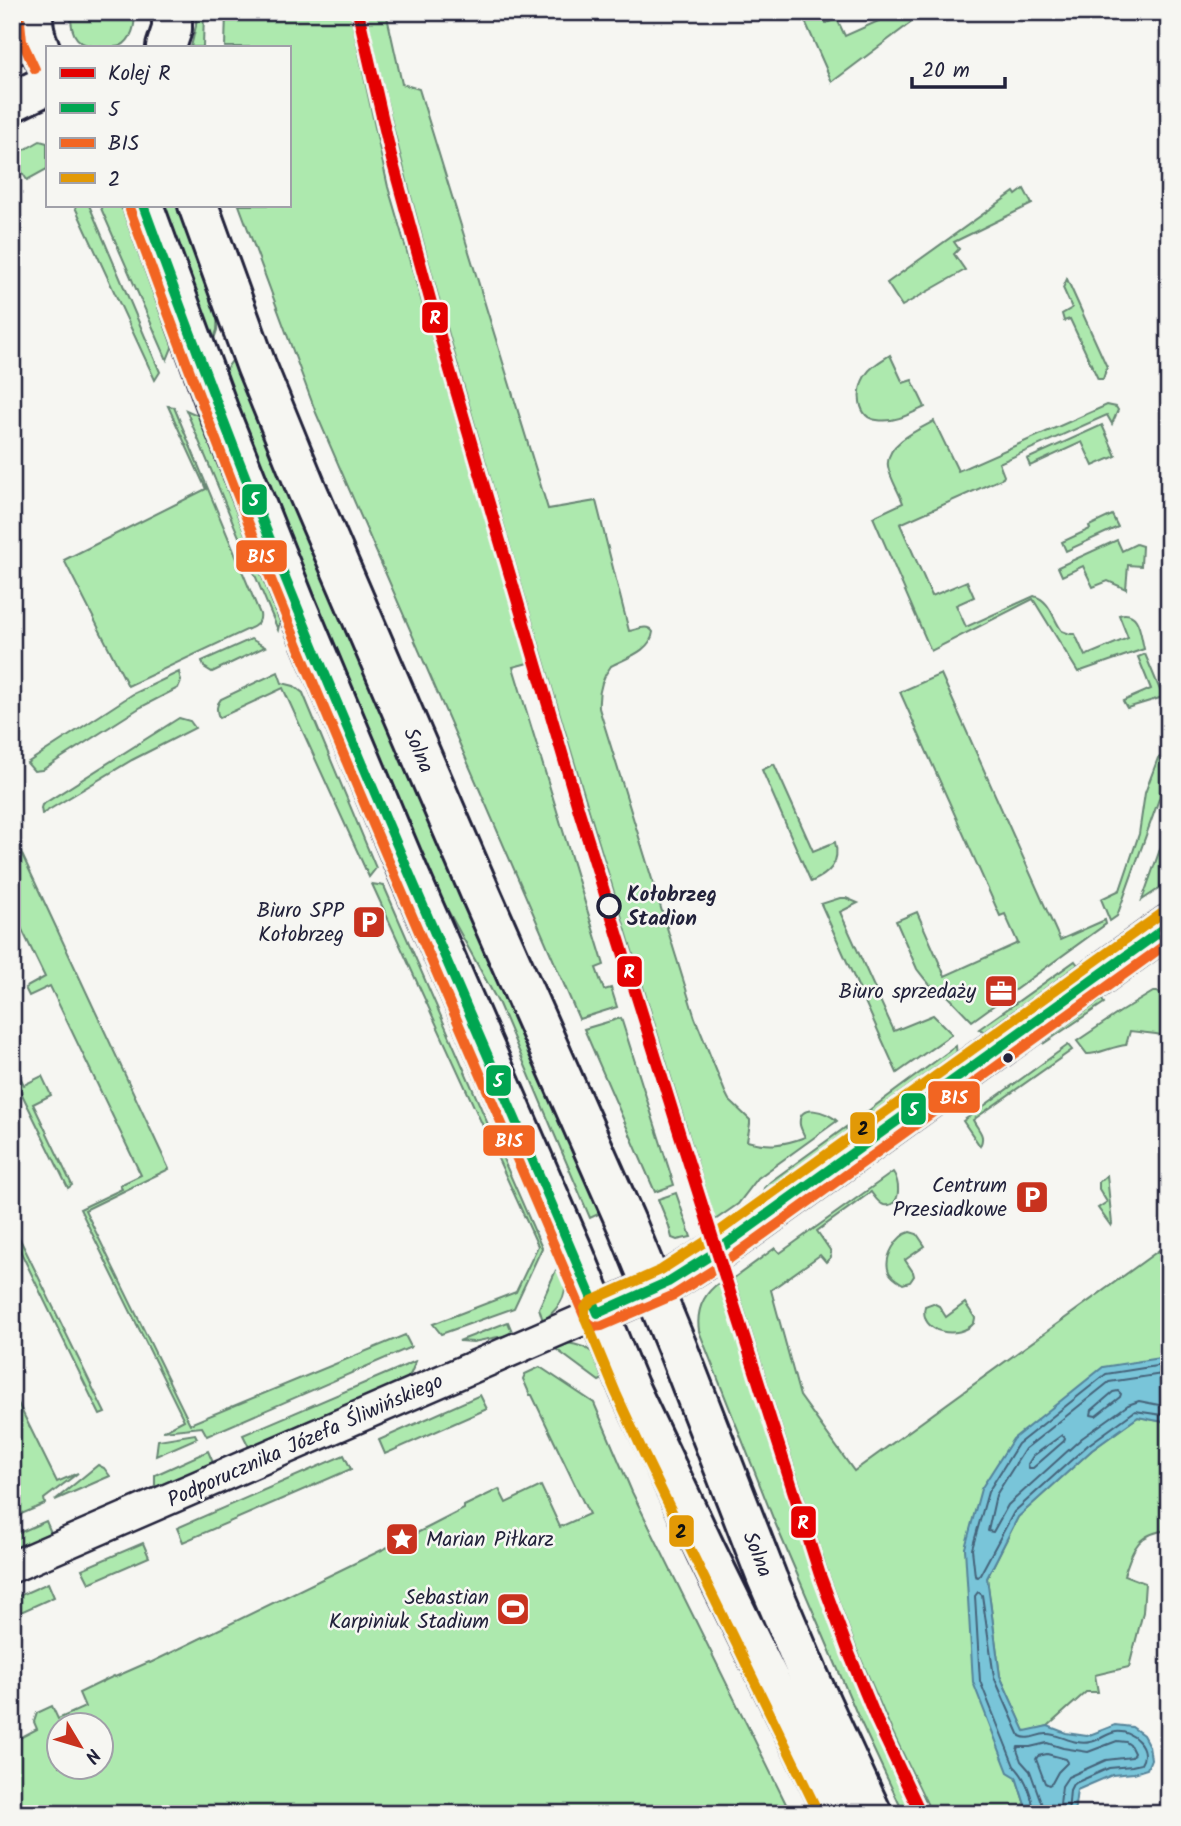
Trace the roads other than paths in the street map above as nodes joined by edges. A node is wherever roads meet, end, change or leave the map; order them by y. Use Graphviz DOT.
graph roads {
  1 [pos="172,12"];
  2 [pos="26,28"];
  3 [pos="166,46"];
  4 [pos="46,60"];
  5 [pos="46,85"];
  6 [pos="12,102"];
  7 [pos="143,206"];
  8 [pos="198,206"];
  9 [pos="1168,928"];
  10 [pos="653,1289"];
  11 [pos="598,1313"];
  12 [pos="12,1567"];
  13 [pos="835,1814"];
  14 [pos="872,1814"];
  1 -- 3 [label="main road"];
  2 -- 4 [label="main road"];
  5 -- 6 [label="main road"];
  7 -- 11 [label="main road, Solna"];
  8 -- 10 [label="main road, Solna"];
  9 -- 10 [label="main road"];
  10 -- 11 [label="main road"];
  10 -- 14 [label="main road, Solna"];
  11 -- 12 [label="street, Podporucznika Józefa Śliwińskiego"];
  11 -- 13 [label="main road, Solna"];
}
